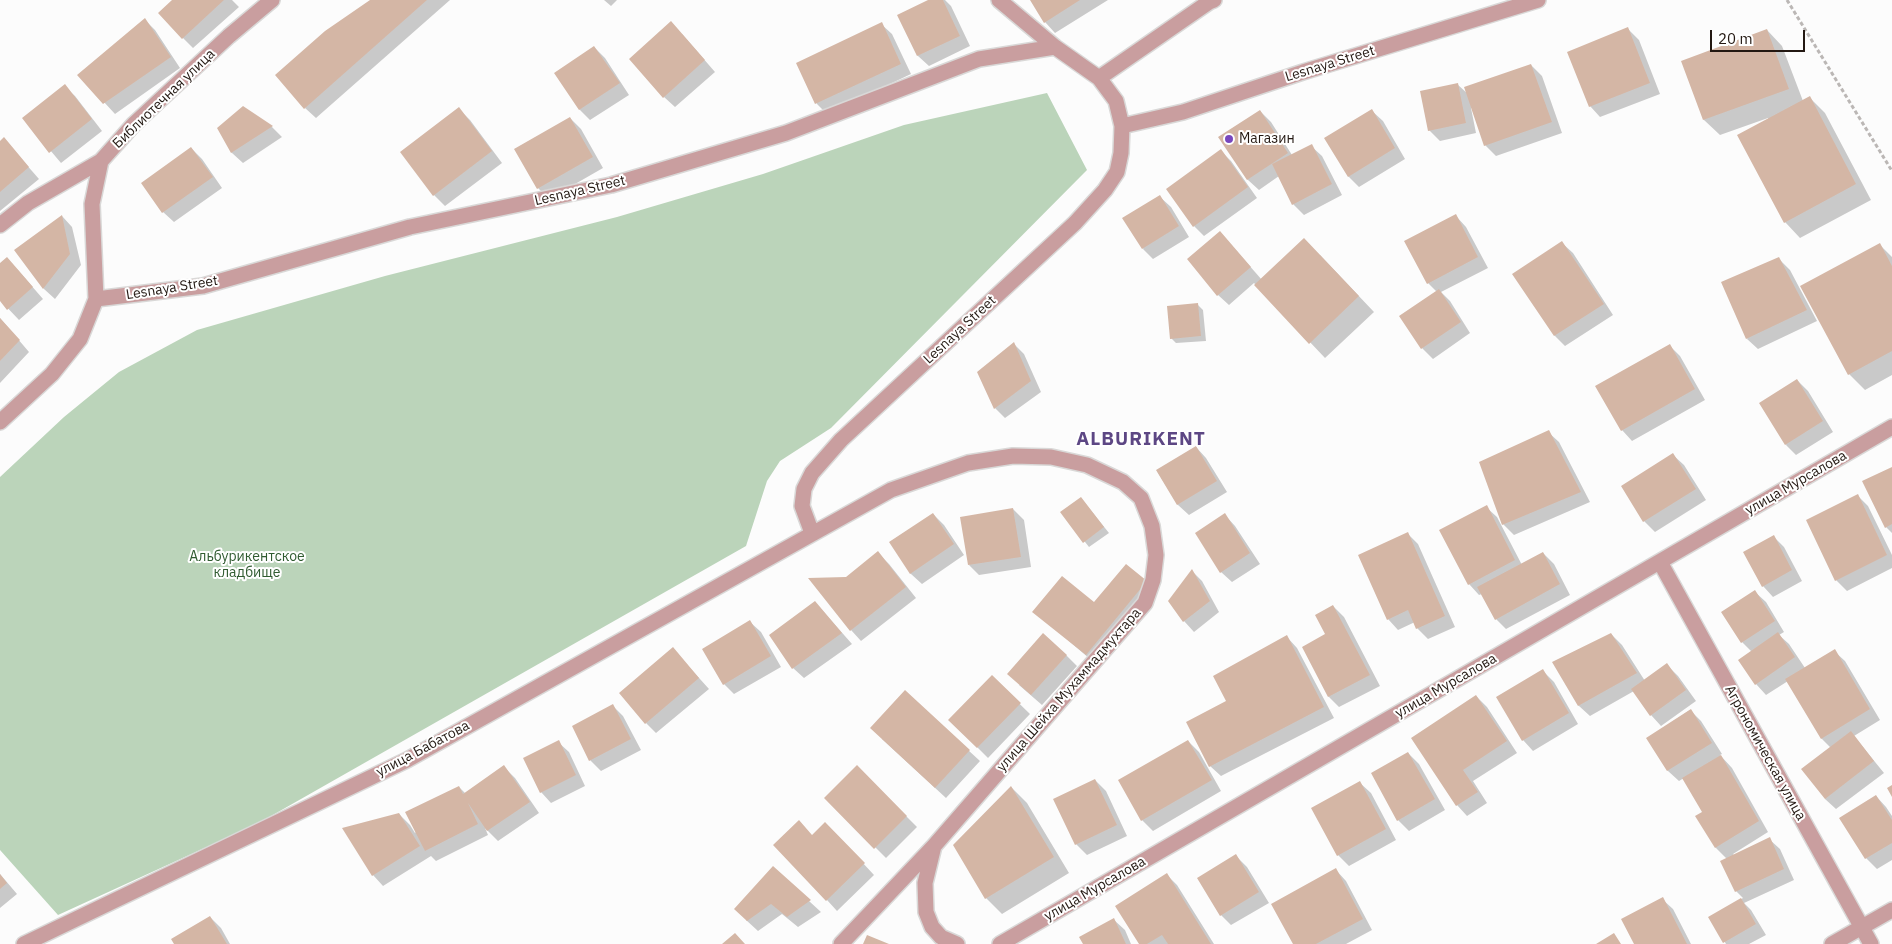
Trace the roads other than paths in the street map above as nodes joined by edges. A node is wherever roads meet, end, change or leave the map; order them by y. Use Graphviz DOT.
graph roads {
  1 [pos="272,0"];
  2 [pos="1000,0"];
  3 [pos="1214,0"];
  4 [pos="1538,0"];
  5 [pos="1054,47"];
  6 [pos="1099,78"];
  7 [pos="1122,126"];
  8 [pos="100,161"];
  9 [pos="0,225"];
  10 [pos="96,299"];
  11 [pos="0,422"];
  12 [pos="1892,427"];
  13 [pos="812,533"];
  14 [pos="1660,562"];
  15 [pos="934,846"];
  16 [pos="1892,910"];
  17 [pos="1861,927"];
  18 [pos="24,944"];
  19 [pos="841,944"];
  20 [pos="956,944"];
  21 [pos="1000,944"];
  22 [pos="1832,944"];
  23 [pos="1871,944"];
  1 -- 8 [label="street, Библиотечная улица"];
  2 -- 5 [label="street, Lesnaya Street"];
  3 -- 6 [label="street"];
  4 -- 7 [label="street, Lesnaya Street"];
  5 -- 6 [label="street, Lesnaya Street"];
  5 -- 10 [label="street, Lesnaya Street"];
  6 -- 7 [label="street, Lesnaya Street"];
  7 -- 13 [label="street, Lesnaya Street"];
  8 -- 9 [label="street"];
  8 -- 10 [label="street"];
  10 -- 11 [label="street"];
  12 -- 14 [label="street, улица Мурсалова"];
  13 -- 15 [label="street, улица Шейха Мухаммадмухтара"];
  13 -- 18 [label="street, улица Бабатова"];
  14 -- 17 [label="street, Агрономическая улица"];
  14 -- 21 [label="street, улица Мурсалова"];
  15 -- 19 [label="street, улица Шейха Мухаммадмухтара"];
  15 -- 20 [label="street"];
  16 -- 17 [label="street"];
  17 -- 22 [label="street"];
  17 -- 23 [label="street, Агрономическая улица"];
}
